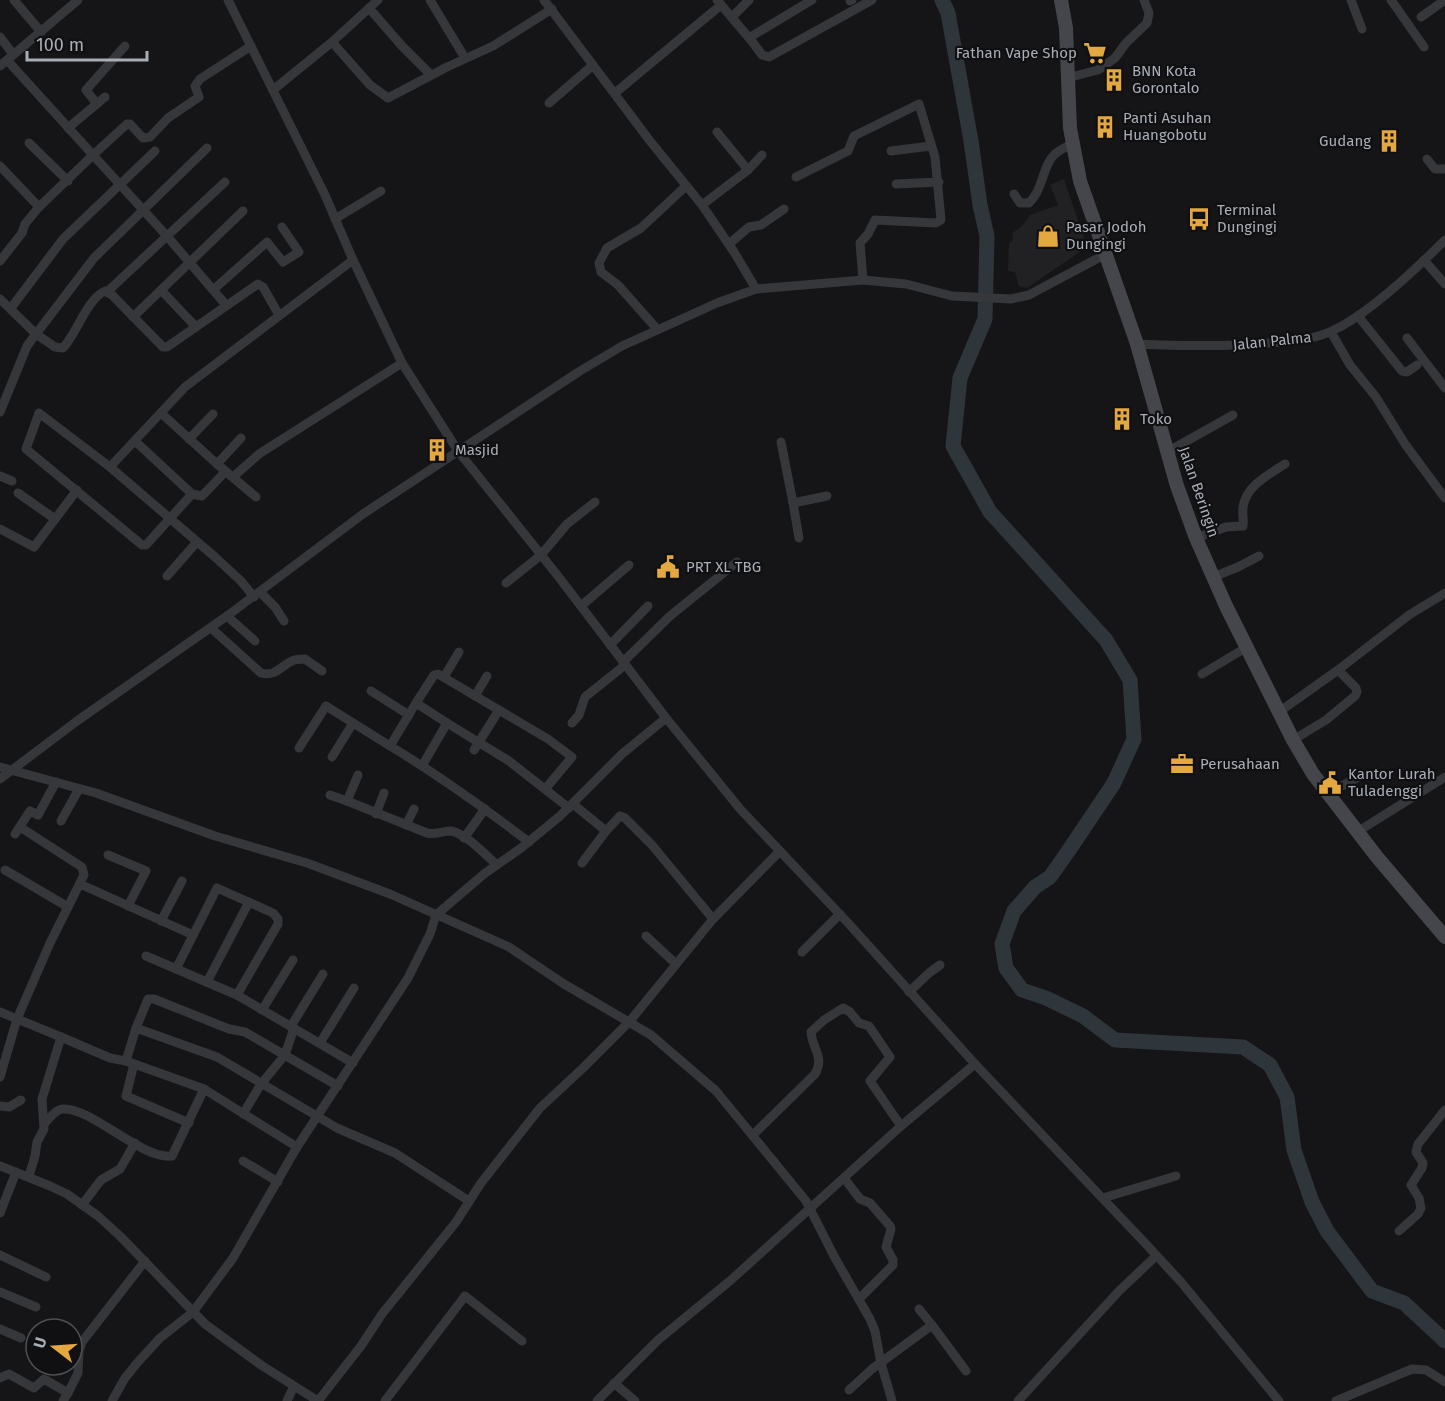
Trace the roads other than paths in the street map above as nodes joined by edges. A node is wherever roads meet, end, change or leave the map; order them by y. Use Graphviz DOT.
graph roads {
  1 [pos="14,0"];
  2 [pos="78,0"];
  3 [pos="228,0"];
  4 [pos="378,0"];
  5 [pos="430,0"];
  6 [pos="544,0"];
  7 [pos="749,0"];
  8 [pos="812,0"];
  9 [pos="851,0"];
  10 [pos="872,0"];
  11 [pos="1062,0"];
  12 [pos="1144,0"];
  13 [pos="1351,0"];
  14 [pos="1391,0"];
  15 [pos="1445,0"];
  16 [pos="719,3"];
  17 [pos="369,8"];
  18 [pos="552,9"];
  19 [pos="857,9"];
  20 [pos="732,17"];
  21 [pos="1421,17"];
  22 [pos="1362,29"];
  23 [pos="41,32"];
  24 [pos="0,37"];
  25 [pos="750,39"];
  26 [pos="332,42"];
  27 [pos="125,46"];
  28 [pos="251,46"];
  29 [pos="1424,47"];
  30 [pos="465,58"];
  31 [pos="7,60"];
  32 [pos="593,65"];
  33 [pos="431,75"];
  34 [pos="1067,78"];
  35 [pos="273,90"];
  36 [pos="615,93"];
  37 [pos="105,97"];
  38 [pos="549,103"];
  39 [pos="97,104"];
  40 [pos="68,128"];
  41 [pos="717,132"];
  42 [pos="29,142"];
  43 [pos="1072,144"];
  44 [pos="931,146"];
  45 [pos="207,148"];
  46 [pos="155,151"];
  47 [pos="891,151"];
  48 [pos="93,155"];
  49 [pos="762,155"];
  50 [pos="1427,159"];
  51 [pos="0,166"];
  52 [pos="1445,169"];
  53 [pos="748,170"];
  54 [pos="796,177"];
  55 [pos="68,181"];
  56 [pos="225,182"];
  57 [pos="939,182"];
  58 [pos="120,184"];
  59 [pos="896,184"];
  60 [pos="686,186"];
  61 [pos="381,192"];
  62 [pos="1014,194"];
  63 [pos="702,205"];
  64 [pos="39,207"];
  65 [pos="783,209"];
  66 [pos="144,210"];
  67 [pos="243,211"];
  68 [pos="335,219"];
  69 [pos="282,227"];
  70 [pos="166,235"];
  71 [pos="1445,240"];
  72 [pos="729,244"];
  73 [pos="1104,255"];
  74 [pos="353,260"];
  75 [pos="1424,260"];
  76 [pos="0,261"];
  77 [pos="190,263"];
  78 [pos="863,280"];
  79 [pos="1445,284"];
  80 [pos="160,290"];
  81 [pos="213,290"];
  82 [pos="756,290"];
  83 [pos="108,291"];
  84 [pos="0,299"];
  85 [pos="226,305"];
  86 [pos="11,308"];
  87 [pos="279,315"];
  88 [pos="1358,316"];
  89 [pos="133,317"];
  90 [pos="196,327"];
  91 [pos="657,329"];
  92 [pos="1331,332"];
  93 [pos="36,334"];
  94 [pos="1407,338"];
  95 [pos="1137,344"];
  96 [pos="402,363"];
  97 [pos="1417,365"];
  98 [pos="1445,388"];
  99 [pos="0,412"];
  100 [pos="161,413"];
  101 [pos="213,414"];
  102 [pos="1233,415"];
  103 [pos="241,438"];
  104 [pos="189,439"];
  105 [pos="135,441"];
  106 [pos="781,442"];
  107 [pos="458,451"];
  108 [pos="1167,452"];
  109 [pos="217,464"];
  110 [pos="1285,464"];
  111 [pos="110,467"];
  112 [pos="229,475"];
  113 [pos="0,476"];
  114 [pos="12,481"];
  115 [pos="77,490"];
  116 [pos="18,493"];
  117 [pos="192,494"];
  118 [pos="827,496"];
  119 [pos="256,498"];
  120 [pos="1445,498"];
  121 [pos="595,502"];
  122 [pos="793,503"];
  123 [pos="55,519"];
  124 [pos="170,519"];
  125 [pos="1,532"];
  126 [pos="799,538"];
  127 [pos="1196,538"];
  128 [pos="197,542"];
  129 [pos="541,555"];
  130 [pos="1259,556"];
  131 [pos="737,562"];
  132 [pos="628,565"];
  133 [pos="167,576"];
  134 [pos="1213,577"];
  135 [pos="506,583"];
  136 [pos="1445,593"];
  137 [pos="257,595"];
  138 [pos="580,606"];
  139 [pos="648,606"];
  140 [pos="227,616"];
  141 [pos="284,621"];
  142 [pos="211,628"];
  143 [pos="255,641"];
  144 [pos="610,645"];
  145 [pos="1247,647"];
  146 [pos="459,652"];
  147 [pos="624,664"];
  148 [pos="1338,670"];
  149 [pos="322,671"];
  150 [pos="1202,674"];
  151 [pos="444,676"];
  152 [pos="487,676"];
  153 [pos="371,691"];
  154 [pos="475,696"];
  155 [pos="417,703"];
  156 [pos="499,710"];
  157 [pos="1279,712"];
  158 [pos="409,715"];
  159 [pos="666,718"];
  160 [pos="353,723"];
  161 [pos="447,723"];
  162 [pos="572,723"];
  163 [pos="1293,740"];
  164 [pos="390,746"];
  165 [pos="477,746"];
  166 [pos="299,748"];
  167 [pos="332,757"];
  168 [pos="422,766"];
  169 [pos="0,767"];
  170 [pos="12,770"];
  171 [pos="1364,774"];
  172 [pos="358,775"];
  173 [pos="1445,777"];
  174 [pos="0,779"];
  175 [pos="56,782"];
  176 [pos="546,788"];
  177 [pos="79,789"];
  178 [pos="384,793"];
  179 [pos="1327,794"];
  180 [pos="330,795"];
  181 [pos="347,801"];
  182 [pos="566,803"];
  183 [pos="414,809"];
  184 [pos="485,809"];
  185 [pos="376,814"];
  186 [pos="61,821"];
  187 [pos="406,825"];
  188 [pos="606,831"];
  189 [pos="1357,832"];
  190 [pos="464,838"];
  191 [pos="529,842"];
  192 [pos="780,851"];
  193 [pos="108,855"];
  194 [pos="582,863"];
  195 [pos="497,865"];
  196 [pos="5,870"];
  197 [pos="182,881"];
  198 [pos="80,884"];
  199 [pos="249,902"];
  200 [pos="128,906"];
  201 [pos="68,907"];
  202 [pos="840,914"];
  203 [pos="436,915"];
  204 [pos="713,919"];
  205 [pos="161,921"];
  206 [pos="193,935"];
  207 [pos="646,936"];
  208 [pos="1445,937"];
  209 [pos="802,952"];
  210 [pos="146,956"];
  211 [pos="294,962"];
  212 [pos="676,964"];
  213 [pos="940,965"];
  214 [pos="176,969"];
  215 [pos="322,977"];
  216 [pos="207,982"];
  217 [pos="354,990"];
  218 [pos="909,992"];
  219 [pos="237,995"];
  220 [pos="262,1010"];
  221 [pos="0,1012"];
  222 [pos="17,1019"];
  223 [pos="630,1021"];
  224 [pos="292,1027"];
  225 [pos="136,1028"];
  226 [pos="61,1037"];
  227 [pos="320,1043"];
  228 [pos="282,1054"];
  229 [pos="130,1062"];
  230 [pos="353,1063"];
  231 [pos="975,1064"];
  232 [pos="0,1077"];
  233 [pos="261,1084"];
  234 [pos="338,1086"];
  235 [pos="204,1089"];
  236 [pos="21,1100"];
  237 [pos="0,1106"];
  238 [pos="1445,1110"];
  239 [pos="243,1114"];
  240 [pos="319,1117"];
  241 [pos="45,1123"];
  242 [pos="189,1123"];
  243 [pos="901,1126"];
  244 [pos="753,1135"];
  245 [pos="135,1143"];
  246 [pos="297,1148"];
  247 [pos="243,1161"];
  248 [pos="0,1166"];
  249 [pos="16,1172"];
  250 [pos="29,1176"];
  251 [pos="1176,1176"];
  252 [pos="844,1178"];
  253 [pos="278,1182"];
  254 [pos="1103,1198"];
  255 [pos="469,1201"];
  256 [pos="82,1205"];
  257 [pos="811,1209"];
  258 [pos="0,1213"];
  259 [pos="1399,1231"];
  260 [pos="0,1255"];
  261 [pos="1156,1256"];
  262 [pos="145,1261"];
  263 [pos="46,1277"];
  264 [pos="0,1292"];
  265 [pos="859,1299"];
  266 [pos="36,1307"];
  267 [pos="919,1309"];
  268 [pos="193,1312"];
  269 [pos="932,1326"];
  270 [pos="0,1329"];
  271 [pos="21,1338"];
  272 [pos="522,1341"];
  273 [pos="881,1363"];
  274 [pos="966,1371"];
  275 [pos="0,1378"];
  276 [pos="1445,1382"];
  277 [pos="614,1383"];
  278 [pos="294,1386"];
  279 [pos="849,1390"];
  280 [pos="66,1397"];
  281 [pos="114,1400"];
  282 [pos="287,1401"];
  283 [pos="318,1401"];
  284 [pos="385,1401"];
  285 [pos="597,1401"];
  286 [pos="635,1401"];
  287 [pos="892,1401"];
  288 [pos="1018,1401"];
  289 [pos="1279,1401"];
  290 [pos="1336,1401"];
  1 -- 23 [label="street"];
  2 -- 23 [label="street"];
  3 -- 28 [label="street"];
  4 -- 17 [label="street"];
  5 -- 30 [label="street"];
  6 -- 18 [label="street"];
  7 -- 20 [label="street"];
  8 -- 25 [label="street"];
  9 -- 19 [label="street"];
  10 -- 19 [label="street"];
  11 -- 34 [label="street, Jalan Beringin"];
  12 -- 34 [label="street"];
  13 -- 22 [label="street"];
  14 -- 29 [label="street"];
  15 -- 21 [label="street"];
  16 -- 20 [label="street"];
  16 -- 36 [label="street"];
  17 -- 26 [label="street"];
  17 -- 33 [label="street"];
  18 -- 30 [label="street"];
  18 -- 32 [label="street"];
  19 -- 25 [label="street"];
  20 -- 25 [label="street"];
  23 -- 31 [label="street"];
  24 -- 31 [label="street"];
  26 -- 33 [label="street"];
  26 -- 35 [label="street"];
  27 -- 39 [label="street"];
  28 -- 35 [label="street"];
  28 -- 48 [label="street"];
  30 -- 33 [label="street"];
  31 -- 40 [label="street"];
  32 -- 36 [label="street"];
  32 -- 38 [label="street"];
  34 -- 43 [label="street, Jalan Beringin"];
  35 -- 68 [label="street"];
  36 -- 60 [label="street"];
  37 -- 39 [label="street"];
  39 -- 40 [label="street"];
  40 -- 48 [label="street"];
  41 -- 53 [label="street"];
  42 -- 55 [label="street"];
  43 -- 62 [label="street"];
  43 -- 73 [label="street, Jalan Beringin"];
  44 -- 47 [label="street"];
  44 -- 54 [label="street"];
  44 -- 57 [label="street"];
  45 -- 66 [label="street"];
  46 -- 58 [label="street"];
  48 -- 55 [label="street"];
  48 -- 58 [label="street"];
  49 -- 53 [label="street"];
  50 -- 52 [label="street"];
  51 -- 64 [label="street"];
  53 -- 63 [label="street"];
  55 -- 64 [label="street"];
  56 -- 70 [label="street"];
  57 -- 59 [label="street"];
  57 -- 78 [label="street"];
  58 -- 66 [label="street"];
  58 -- 86 [label="street"];
  60 -- 63 [label="street"];
  60 -- 91 [label="street"];
  61 -- 68 [label="street"];
  63 -- 72 [label="street"];
  64 -- 76 [label="street"];
  65 -- 72 [label="street"];
  66 -- 70 [label="street"];
  66 -- 93 [label="street"];
  67 -- 77 [label="street"];
  68 -- 74 [label="street"];
  69 -- 81 [label="street"];
  70 -- 77 [label="street"];
  70 -- 83 [label="street"];
  71 -- 75 [label="street, Jalan Palma"];
  72 -- 82 [label="street"];
  73 -- 78 [label="street"];
  73 -- 95 [label="street, Jalan Beringin"];
  74 -- 87 [label="street"];
  74 -- 96 [label="street"];
  75 -- 79 [label="street"];
  75 -- 88 [label="street, Jalan Palma"];
  77 -- 80 [label="street"];
  77 -- 81 [label="street"];
  78 -- 82 [label="street"];
  80 -- 89 [label="street"];
  80 -- 90 [label="street"];
  81 -- 85 [label="street"];
  82 -- 91 [label="street"];
  83 -- 89 [label="street"];
  83 -- 93 [label="street"];
  84 -- 86 [label="street"];
  85 -- 87 [label="street"];
  85 -- 90 [label="street"];
  86 -- 93 [label="street"];
  87 -- 100 [label="street"];
  88 -- 92 [label="street, Jalan Palma"];
  88 -- 97 [label="street"];
  89 -- 90 [label="street"];
  91 -- 107 [label="street"];
  92 -- 95 [label="street, Jalan Palma"];
  92 -- 120 [label="street"];
  93 -- 99 [label="street"];
  94 -- 98 [label="street"];
  95 -- 108 [label="street, Jalan Beringin"];
  96 -- 107 [label="street"];
  96 -- 112 [label="street"];
  100 -- 104 [label="street"];
  100 -- 105 [label="street"];
  101 -- 104 [label="street"];
  102 -- 108 [label="street"];
  103 -- 109 [label="street"];
  104 -- 109 [label="street"];
  105 -- 111 [label="street"];
  105 -- 117 [label="street"];
  106 -- 122 [label="street"];
  107 -- 129 [label="street"];
  107 -- 137 [label="street"];
  108 -- 127 [label="street, Jalan Beringin"];
  109 -- 112 [label="street"];
  110 -- 127 [label="street"];
  111 -- 115 [label="street"];
  111 -- 124 [label="street"];
  112 -- 117 [label="street"];
  112 -- 119 [label="street"];
  113 -- 114 [label="street"];
  115 -- 123 [label="street"];
  115 -- 124 [label="street"];
  116 -- 123 [label="street"];
  117 -- 124 [label="street"];
  118 -- 122 [label="street"];
  121 -- 129 [label="street"];
  122 -- 126 [label="street"];
  123 -- 125 [label="street"];
  124 -- 128 [label="street"];
  127 -- 134 [label="street, Jalan Beringin"];
  128 -- 133 [label="street"];
  128 -- 137 [label="street"];
  129 -- 135 [label="street"];
  129 -- 138 [label="street"];
  130 -- 134 [label="street"];
  131 -- 147 [label="street"];
  132 -- 138 [label="street"];
  134 -- 145 [label="street, Jalan Beringin"];
  136 -- 148 [label="street"];
  137 -- 140 [label="street"];
  137 -- 141 [label="street"];
  138 -- 144 [label="street"];
  139 -- 144 [label="street"];
  140 -- 142 [label="street"];
  140 -- 143 [label="street"];
  142 -- 149 [label="street"];
  142 -- 170 [label="street"];
  144 -- 147 [label="street"];
  145 -- 150 [label="street"];
  145 -- 157 [label="street, Jalan Beringin"];
  146 -- 151 [label="street"];
  147 -- 159 [label="street"];
  147 -- 162 [label="street"];
  148 -- 157 [label="street"];
  148 -- 163 [label="street"];
  151 -- 154 [label="street"];
  151 -- 155 [label="street"];
  152 -- 154 [label="street"];
  153 -- 158 [label="street"];
  154 -- 156 [label="street"];
  155 -- 158 [label="street"];
  155 -- 161 [label="street"];
  156 -- 165 [label="street"];
  156 -- 176 [label="street"];
  157 -- 163 [label="street, Jalan Beringin"];
  158 -- 164 [label="street"];
  159 -- 182 [label="street"];
  159 -- 192 [label="street"];
  160 -- 164 [label="street"];
  160 -- 166 [label="street"];
  160 -- 167 [label="street"];
  161 -- 165 [label="street"];
  161 -- 168 [label="street"];
  163 -- 179 [label="street, Jalan Beringin"];
  164 -- 168 [label="street"];
  165 -- 176 [label="street"];
  168 -- 184 [label="street"];
  169 -- 170 [label="street"];
  170 -- 174 [label="street"];
  170 -- 175 [label="street"];
  171 -- 179 [label="street"];
  172 -- 181 [label="street"];
  173 -- 189 [label="street"];
  175 -- 177 [label="street"];
  175 -- 198 [label="street"];
  176 -- 182 [label="street"];
  177 -- 186 [label="street"];
  177 -- 203 [label="street"];
  178 -- 185 [label="street"];
  179 -- 189 [label="street, Jalan Beringin"];
  180 -- 181 [label="street"];
  181 -- 185 [label="street"];
  182 -- 188 [label="street"];
  182 -- 191 [label="street"];
  183 -- 187 [label="street"];
  184 -- 190 [label="street"];
  184 -- 191 [label="street"];
  185 -- 187 [label="street"];
  187 -- 190 [label="street"];
  188 -- 194 [label="street"];
  188 -- 204 [label="street"];
  189 -- 208 [label="street, Jalan Beringin"];
  190 -- 195 [label="street"];
  191 -- 195 [label="street"];
  192 -- 202 [label="street"];
  192 -- 204 [label="street"];
  193 -- 200 [label="street"];
  195 -- 203 [label="street"];
  196 -- 201 [label="street"];
  197 -- 205 [label="street"];
  198 -- 200 [label="street"];
  198 -- 201 [label="street"];
  199 -- 206 [label="street"];
  199 -- 216 [label="street"];
  199 -- 219 [label="street"];
  200 -- 205 [label="street"];
  201 -- 222 [label="street"];
  202 -- 209 [label="street"];
  202 -- 218 [label="street"];
  203 -- 223 [label="street"];
  203 -- 230 [label="street"];
  204 -- 212 [label="street"];
  205 -- 206 [label="street"];
  206 -- 214 [label="street"];
  207 -- 212 [label="street"];
  210 -- 214 [label="street"];
  211 -- 220 [label="street"];
  212 -- 223 [label="street"];
  213 -- 218 [label="street"];
  214 -- 216 [label="street"];
  215 -- 224 [label="street"];
  216 -- 219 [label="street"];
  217 -- 227 [label="street"];
  218 -- 231 [label="street"];
  219 -- 220 [label="street"];
  220 -- 224 [label="street"];
  221 -- 222 [label="street"];
  222 -- 226 [label="street"];
  222 -- 232 [label="street"];
  223 -- 244 [label="street"];
  223 -- 255 [label="street"];
  224 -- 227 [label="street"];
  224 -- 228 [label="street"];
  225 -- 228 [label="street"];
  225 -- 229 [label="street"];
  225 -- 233 [label="street"];
  226 -- 229 [label="street"];
  226 -- 241 [label="street"];
  227 -- 230 [label="street"];
  228 -- 233 [label="street"];
  228 -- 234 [label="street"];
  229 -- 235 [label="street"];
  229 -- 242 [label="street"];
  230 -- 234 [label="street"];
  231 -- 243 [label="street"];
  231 -- 254 [label="street"];
  233 -- 239 [label="street"];
  233 -- 240 [label="street"];
  234 -- 240 [label="street"];
  235 -- 239 [label="street"];
  235 -- 242 [label="street"];
  236 -- 237 [label="street"];
  238 -- 259 [label="street"];
  239 -- 246 [label="street"];
  240 -- 246 [label="street"];
  240 -- 255 [label="street"];
  241 -- 245 [label="street"];
  241 -- 250 [label="street"];
  242 -- 245 [label="street"];
  243 -- 244 [label="street"];
  243 -- 252 [label="street"];
  244 -- 257 [label="street"];
  245 -- 256 [label="street"];
  246 -- 253 [label="street"];
  246 -- 268 [label="street"];
  247 -- 253 [label="street"];
  248 -- 249 [label="street"];
  249 -- 250 [label="street"];
  249 -- 258 [label="street"];
  250 -- 256 [label="street"];
  251 -- 254 [label="street"];
  252 -- 257 [label="street"];
  252 -- 265 [label="street"];
  253 -- 268 [label="street"];
  254 -- 261 [label="street"];
  255 -- 283 [label="street"];
  256 -- 262 [label="street"];
  257 -- 265 [label="street"];
  257 -- 277 [label="street"];
  260 -- 263 [label="street"];
  261 -- 288 [label="street"];
  261 -- 289 [label="street"];
  262 -- 268 [label="street"];
  262 -- 280 [label="street"];
  264 -- 266 [label="street"];
  265 -- 273 [label="street"];
  267 -- 269 [label="street"];
  268 -- 278 [label="street"];
  268 -- 281 [label="street"];
  269 -- 273 [label="street"];
  269 -- 274 [label="street"];
  270 -- 271 [label="street"];
  272 -- 284 [label="street"];
  273 -- 279 [label="street"];
  273 -- 287 [label="street"];
  275 -- 280 [label="street"];
  276 -- 290 [label="street"];
  277 -- 285 [label="street"];
  277 -- 286 [label="street"];
  278 -- 282 [label="street"];
  278 -- 283 [label="street"];
}
